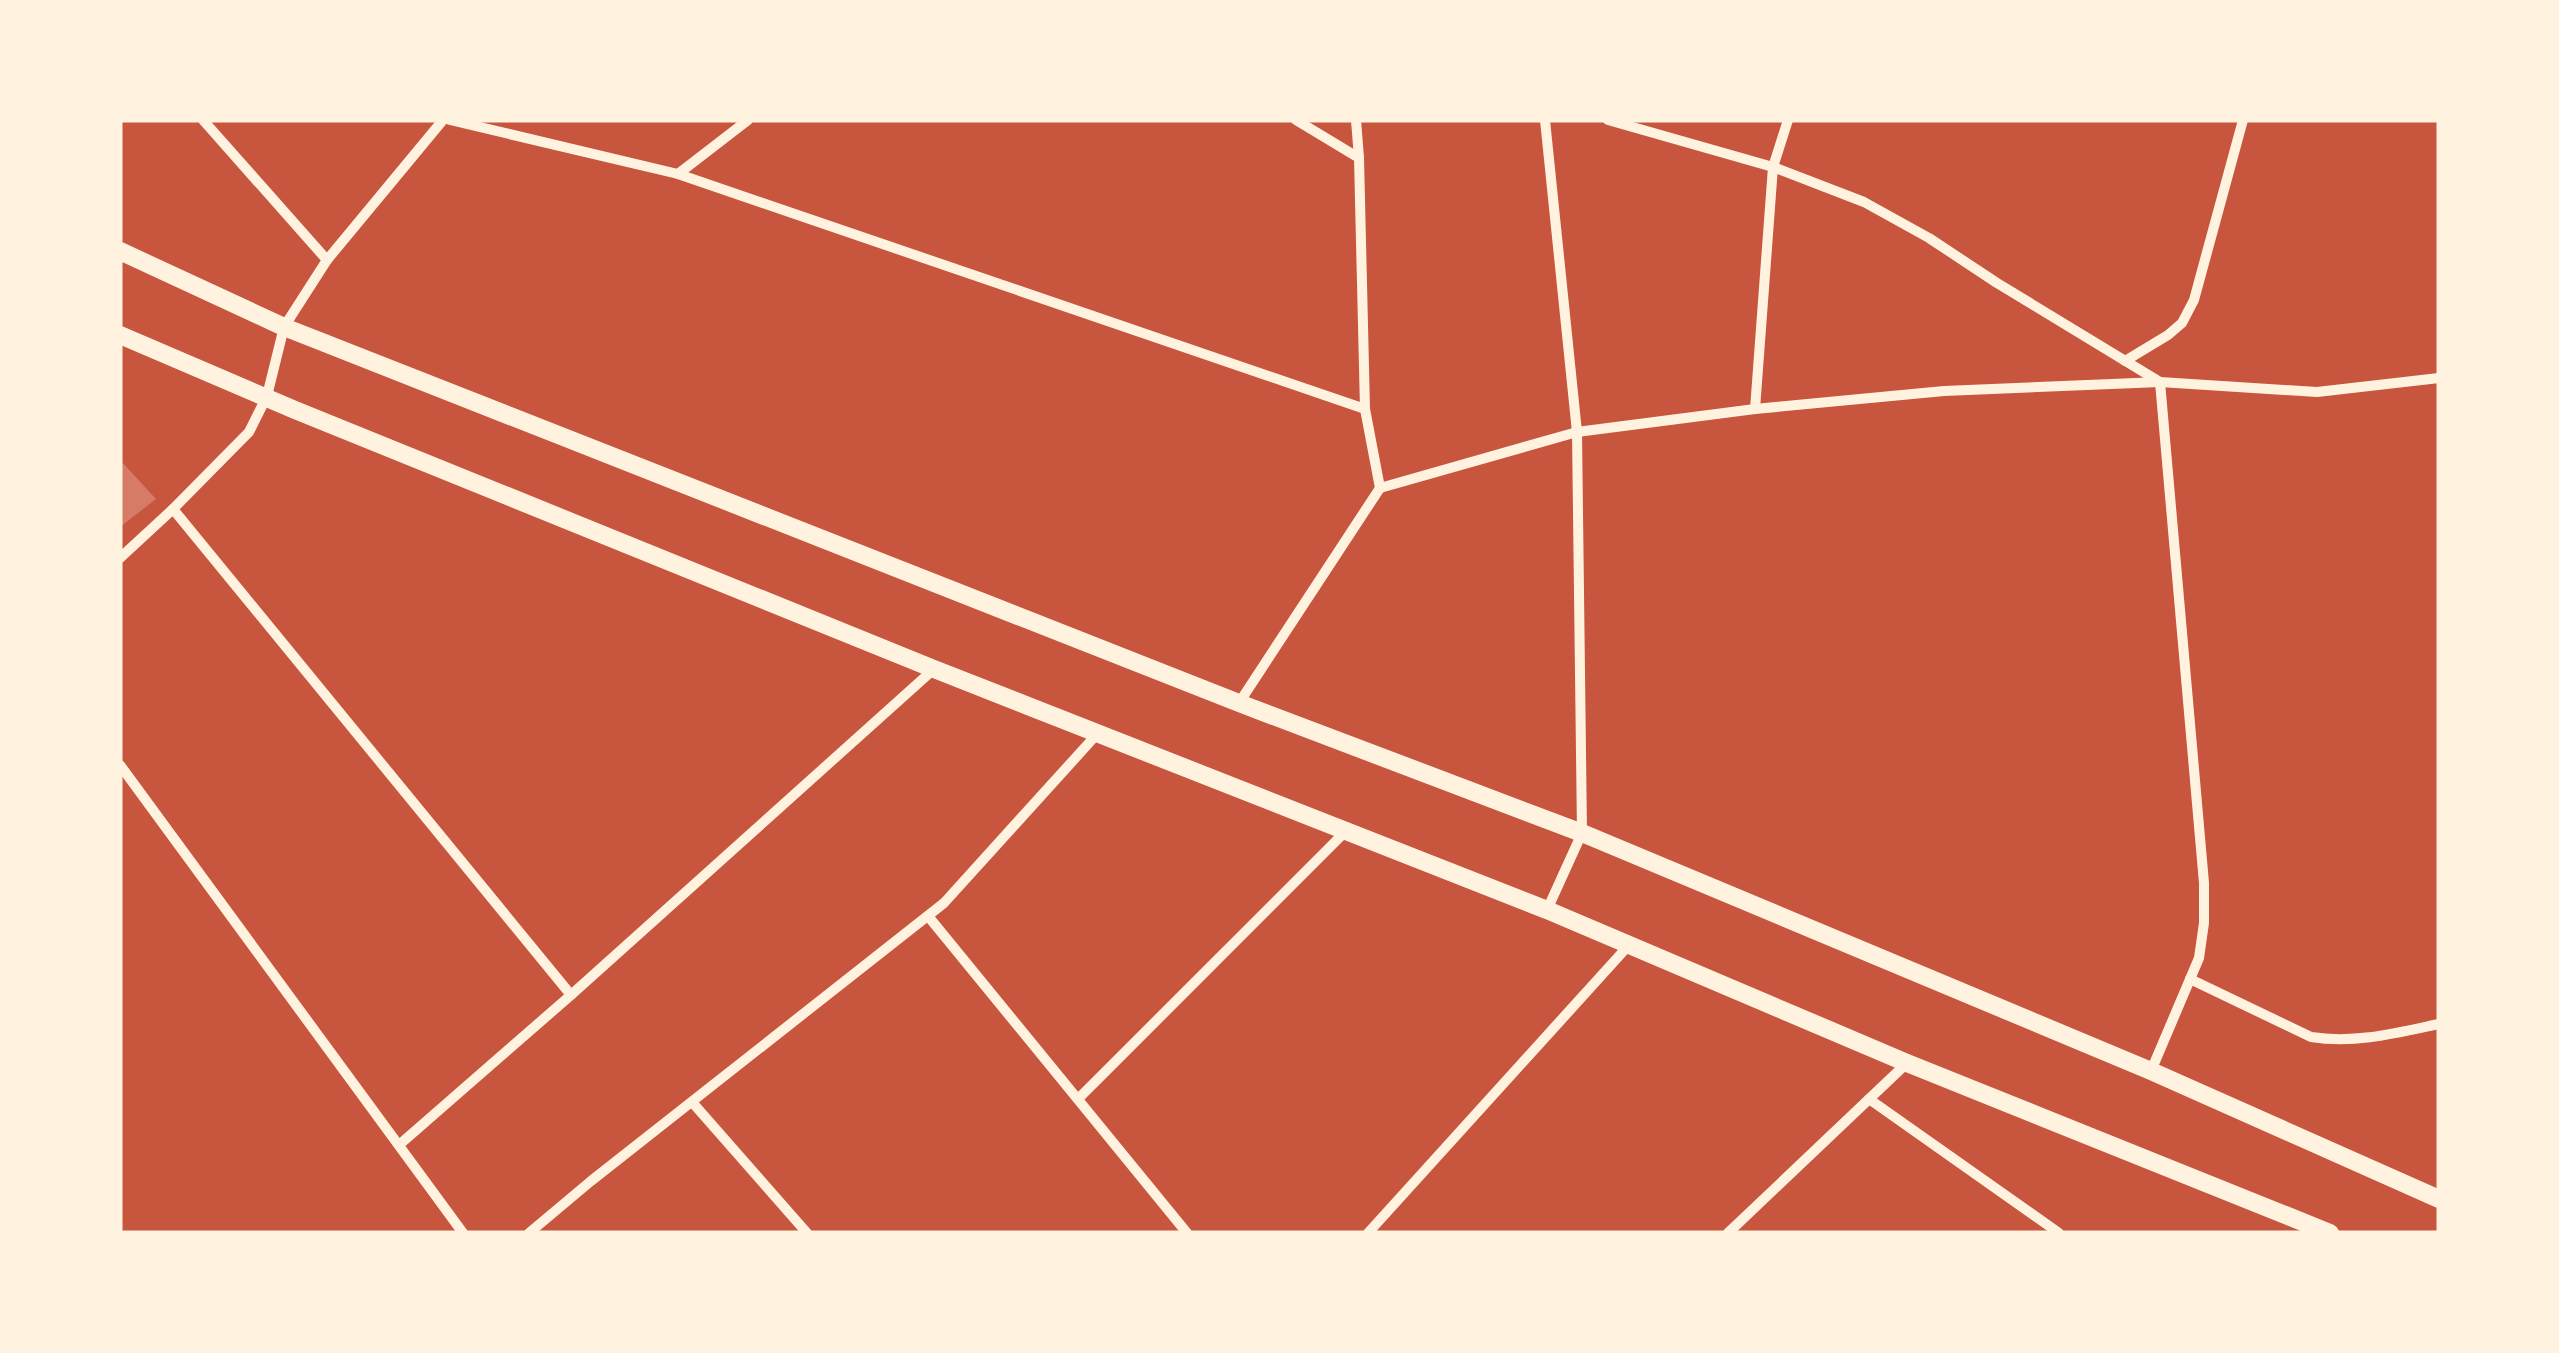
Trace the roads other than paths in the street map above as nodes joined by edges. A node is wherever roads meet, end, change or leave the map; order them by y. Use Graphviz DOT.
graph roads {
  1 [pos="203,120"];
  2 [pos="443,120"];
  3 [pos="450,120"];
  4 [pos="748,120"];
  5 [pos="1296,120"];
  6 [pos="1356,120"];
  7 [pos="1545,120"];
  8 [pos="1608,120"];
  9 [pos="1788,120"];
  10 [pos="2243,120"];
  11 [pos="1359,158"];
  12 [pos="1773,167"];
  13 [pos="678,174"];
  14 [pos="120,251"];
  15 [pos="328,260"];
  16 [pos="284,328"];
  17 [pos="120,334"];
  18 [pos="2126,362"];
  19 [pos="2439,378"];
  20 [pos="2160,382"];
  21 [pos="267,396"];
  22 [pos="1365,409"];
  23 [pos="1755,409"];
  24 [pos="1578,432"];
  25 [pos="1380,488"];
  26 [pos="173,509"];
  27 [pos="120,558"];
  28 [pos="934,669"];
  29 [pos="1238,704"];
  30 [pos="1099,732"];
  31 [pos="120,765"];
  32 [pos="1347,830"];
  33 [pos="1582,833"];
  34 [pos="1547,910"];
  35 [pos="928,916"];
  36 [pos="1629,945"];
  37 [pos="2190,980"];
  38 [pos="570,995"];
  39 [pos="2439,1024"];
  40 [pos="1907,1063"];
  41 [pos="2152,1071"];
  42 [pos="1078,1100"];
  43 [pos="1869,1100"];
  44 [pos="692,1102"];
  45 [pos="399,1145"];
  46 [pos="2439,1199"];
  47 [pos="464,1233"];
  48 [pos="529,1233"];
  49 [pos="807,1233"];
  50 [pos="1187,1233"];
  51 [pos="1368,1233"];
  52 [pos="1728,1233"];
  53 [pos="2060,1233"];
  54 [pos="2330,1233"];
  1 -- 15 [label="street"];
  2 -- 15 [label="street"];
  3 -- 13 [label="street"];
  4 -- 13 [label="street"];
  5 -- 11 [label="street"];
  6 -- 11 [label="street"];
  7 -- 24 [label="street"];
  8 -- 12 [label="street"];
  9 -- 12 [label="street"];
  10 -- 18 [label="street"];
  11 -- 22 [label="street"];
  12 -- 18 [label="street"];
  12 -- 23 [label="street"];
  13 -- 22 [label="street"];
  14 -- 16 [label="street"];
  15 -- 16 [label="street"];
  16 -- 21 [label="street"];
  16 -- 29 [label="street"];
  17 -- 21 [label="street"];
  18 -- 20 [label="street"];
  19 -- 20 [label="street"];
  20 -- 23 [label="street"];
  20 -- 37 [label="street"];
  21 -- 26 [label="street"];
  21 -- 28 [label="street"];
  22 -- 25 [label="street"];
  23 -- 24 [label="street"];
  24 -- 25 [label="street"];
  24 -- 33 [label="street"];
  25 -- 29 [label="street"];
  26 -- 27 [label="street"];
  26 -- 38 [label="street"];
  28 -- 30 [label="street"];
  28 -- 38 [label="street"];
  29 -- 33 [label="street"];
  30 -- 32 [label="street"];
  30 -- 35 [label="street"];
  31 -- 45 [label="street"];
  32 -- 34 [label="street"];
  32 -- 42 [label="street"];
  33 -- 34 [label="street"];
  33 -- 41 [label="street"];
  34 -- 36 [label="street"];
  35 -- 42 [label="street"];
  35 -- 44 [label="street"];
  36 -- 40 [label="street"];
  36 -- 51 [label="street"];
  37 -- 39 [label="street"];
  37 -- 41 [label="street"];
  38 -- 45 [label="street"];
  40 -- 43 [label="street"];
  40 -- 54 [label="street"];
  41 -- 46 [label="street"];
  42 -- 50 [label="street"];
  43 -- 52 [label="street"];
  43 -- 53 [label="street"];
  44 -- 48 [label="street"];
  44 -- 49 [label="street"];
  45 -- 47 [label="street"];
}
